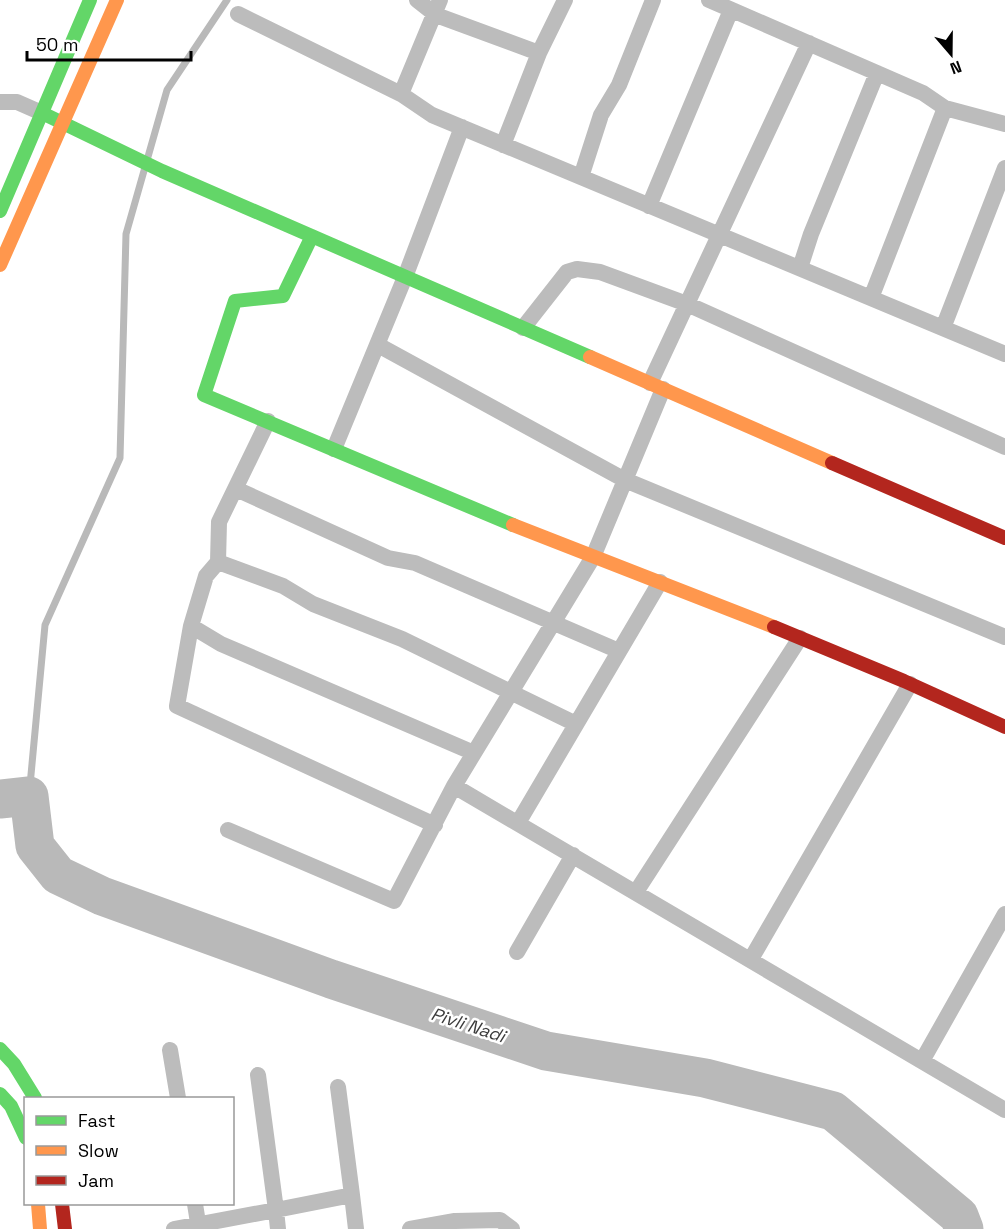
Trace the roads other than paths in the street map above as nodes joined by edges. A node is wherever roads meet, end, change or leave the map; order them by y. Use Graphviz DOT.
graph roads {
  1 [pos="90,0"];
  2 [pos="117,0"];
  3 [pos="417,0"];
  4 [pos="565,0"];
  5 [pos="653,0"];
  6 [pos="709,0"];
  7 [pos="437,7"];
  8 [pos="731,10"];
  9 [pos="238,14"];
  10 [pos="809,43"];
  11 [pos="539,53"];
  12 [pos="877,73"];
  13 [pos="401,94"];
  14 [pos="0,102"];
  15 [pos="945,108"];
  16 [pos="42,113"];
  17 [pos="63,123"];
  18 [pos="1005,124"];
  19 [pos="462,127"];
  20 [pos="503,145"];
  21 [pos="1005,168"];
  22 [pos="581,177"];
  23 [pos="649,206"];
  24 [pos="0,211"];
  25 [pos="720,235"];
  26 [pos="312,236"];
  27 [pos="0,265"];
  28 [pos="800,268"];
  29 [pos="405,277"];
  30 [pos="871,298"];
  31 [pos="687,304"];
  32 [pos="523,328"];
  33 [pos="943,328"];
  34 [pos="378,345"];
  35 [pos="1005,354"];
  36 [pos="657,386"];
  37 [pos="268,421"];
  38 [pos="1005,447"];
  39 [pos="334,449"];
  40 [pos="625,480"];
  41 [pos="236,489"];
  42 [pos="1005,538"];
  43 [pos="593,557"];
  44 [pos="218,562"];
  45 [pos="660,582"];
  46 [pos="554,621"];
  47 [pos="191,626"];
  48 [pos="1005,637"];
  49 [pos="800,638"];
  50 [pos="619,651"];
  51 [pos="910,684"];
  52 [pos="512,691"];
  53 [pos="576,724"];
  54 [pos="1005,727"];
  55 [pos="474,753"];
  56 [pos="454,786"];
  57 [pos="518,823"];
  58 [pos="435,825"];
  59 [pos="228,830"];
  60 [pos="573,855"];
  61 [pos="636,892"];
  62 [pos="1005,914"];
  63 [pos="517,952"];
  64 [pos="751,959"];
  65 [pos="0,1049"];
  66 [pos="170,1050"];
  67 [pos="922,1060"];
  68 [pos="258,1075"];
  69 [pos="339,1087"];
  70 [pos="0,1094"];
  71 [pos="34,1097"];
  72 [pos="178,1097"];
  73 [pos="1005,1110"];
  74 [pos="24,1134"];
  75 [pos="352,1195"];
  76 [pos="38,1205"];
  77 [pos="62,1205"];
  78 [pos="195,1205"];
  79 [pos="276,1210"];
  80 [pos="199,1227"];
  81 [pos="40,1229"];
  82 [pos="64,1229"];
  83 [pos="174,1229"];
  84 [pos="278,1229"];
  85 [pos="356,1229"];
  86 [pos="410,1229"];
  87 [pos="512,1229"];
  1 -- 16 [label="street"];
  2 -- 17 [label="street"];
  3 -- 7 [label="street"];
  4 -- 11 [label="street"];
  5 -- 22 [label="street"];
  6 -- 8 [label="street"];
  7 -- 11 [label="street"];
  7 -- 13 [label="street"];
  8 -- 10 [label="street"];
  8 -- 23 [label="street"];
  9 -- 13 [label="street"];
  10 -- 12 [label="street"];
  10 -- 25 [label="street"];
  11 -- 20 [label="street"];
  12 -- 15 [label="street"];
  12 -- 28 [label="street"];
  13 -- 19 [label="street"];
  14 -- 16 [label="street"];
  15 -- 18 [label="street"];
  15 -- 30 [label="street"];
  16 -- 17 [label="street"];
  16 -- 24 [label="street"];
  17 -- 26 [label="street"];
  17 -- 27 [label="street"];
  19 -- 20 [label="street"];
  19 -- 29 [label="street"];
  20 -- 22 [label="street"];
  21 -- 33 [label="street"];
  22 -- 23 [label="street"];
  23 -- 25 [label="street"];
  25 -- 28 [label="street"];
  25 -- 31 [label="street"];
  26 -- 29 [label="street"];
  26 -- 37 [label="street"];
  28 -- 30 [label="street"];
  29 -- 32 [label="street"];
  29 -- 34 [label="street"];
  30 -- 33 [label="street"];
  31 -- 32 [label="street"];
  31 -- 36 [label="street"];
  31 -- 38 [label="street"];
  32 -- 36 [label="street"];
  33 -- 35 [label="street"];
  34 -- 39 [label="street"];
  34 -- 40 [label="street"];
  36 -- 40 [label="street"];
  36 -- 42 [label="street"];
  37 -- 39 [label="street"];
  37 -- 41 [label="street"];
  39 -- 43 [label="street"];
  40 -- 43 [label="street"];
  40 -- 48 [label="street"];
  41 -- 44 [label="street"];
  41 -- 46 [label="street"];
  43 -- 45 [label="street"];
  43 -- 46 [label="street"];
  44 -- 47 [label="street"];
  44 -- 52 [label="street"];
  45 -- 49 [label="street"];
  45 -- 50 [label="street"];
  46 -- 50 [label="street"];
  46 -- 52 [label="street"];
  47 -- 55 [label="street"];
  47 -- 58 [label="street"];
  49 -- 51 [label="street"];
  49 -- 61 [label="street"];
  50 -- 53 [label="street"];
  51 -- 54 [label="street"];
  51 -- 64 [label="street"];
  52 -- 53 [label="street"];
  52 -- 55 [label="street"];
  53 -- 57 [label="street"];
  55 -- 56 [label="street"];
  56 -- 57 [label="street"];
  56 -- 58 [label="street"];
  57 -- 60 [label="street"];
  58 -- 59 [label="street"];
  60 -- 61 [label="street"];
  60 -- 63 [label="street"];
  61 -- 64 [label="street"];
  62 -- 67 [label="street"];
  64 -- 67 [label="street"];
  65 -- 71 [label="street"];
  66 -- 72 [label="street"];
  67 -- 73 [label="street"];
  68 -- 79 [label="street"];
  69 -- 75 [label="street"];
  70 -- 74 [label="street"];
  75 -- 79 [label="street"];
  75 -- 85 [label="street"];
  76 -- 81 [label="street"];
  77 -- 82 [label="street"];
  78 -- 80 [label="street"];
  79 -- 80 [label="street"];
  79 -- 84 [label="street"];
  80 -- 83 [label="street"];
  86 -- 87 [label="street"];
}
